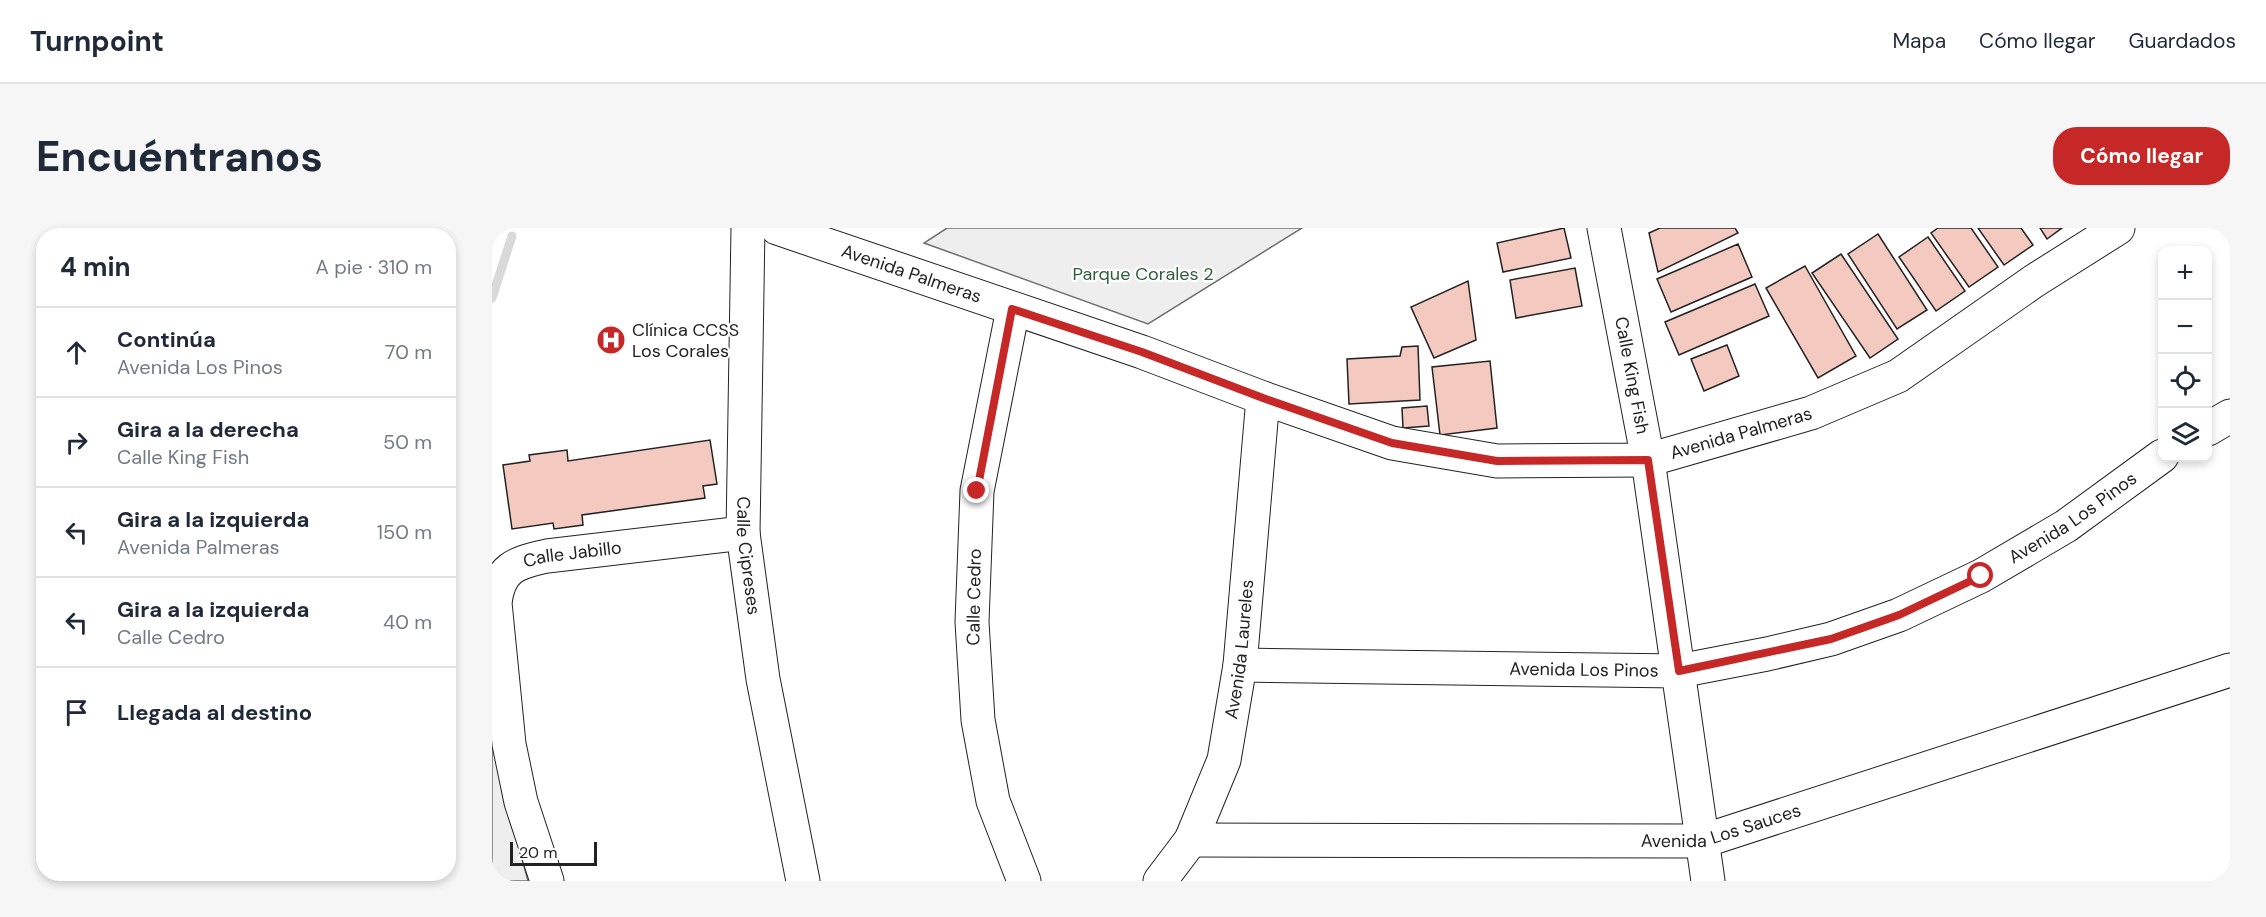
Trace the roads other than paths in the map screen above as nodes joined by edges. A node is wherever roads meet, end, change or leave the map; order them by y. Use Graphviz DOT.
graph roads {
  1 [pos="748,228"];
  2 [pos="777,228"];
  3 [pos="1604,228"];
  4 [pos="2118,228"];
  5 [pos="1012,309"];
  6 [pos="1263,398"];
  7 [pos="2230,416"];
  8 [pos="2212,427"];
  9 [pos="1648,460"];
  10 [pos="2158,460"];
  11 [pos="743,533"];
  12 [pos="1240,665"];
  13 [pos="2230,670"];
  14 [pos="1679,671"];
  15 [pos="1191,840"];
  16 [pos="1703,841"];
  17 [pos="547,881"];
  18 [pos="803,881"];
  19 [pos="1024,881"];
  20 [pos="1160,881"];
  21 [pos="1708,881"];
  1 -- 11 [label="street, Calle Cipreses"];
  2 -- 5 [label="street, Avenida Palmeras"];
  3 -- 9 [label="street, Calle King Fish"];
  4 -- 9 [label="street, Avenida Palmeras"];
  5 -- 6 [label="street, Avenida Palmeras"];
  5 -- 19 [label="street, Calle Cedro"];
  6 -- 9 [label="street, Avenida Palmeras"];
  6 -- 12 [label="street, Avenida Laureles"];
  7 -- 8 [label="street"];
  9 -- 14 [label="street, Calle King Fish"];
  10 -- 14 [label="street, Avenida Los Pinos"];
  11 -- 17 [label="street, Calle Jabillo"];
  11 -- 18 [label="street, Calle Cipreses"];
  12 -- 14 [label="street, Avenida Los Pinos"];
  12 -- 15 [label="street, Avenida Laureles"];
  13 -- 16 [label="street, Avenida Los Sauces"];
  14 -- 16 [label="street, Calle King Fish"];
  15 -- 16 [label="street, Avenida Los Sauces"];
  15 -- 20 [label="street, Avenida Laureles"];
  16 -- 21 [label="street, Calle King Fish"];
}
